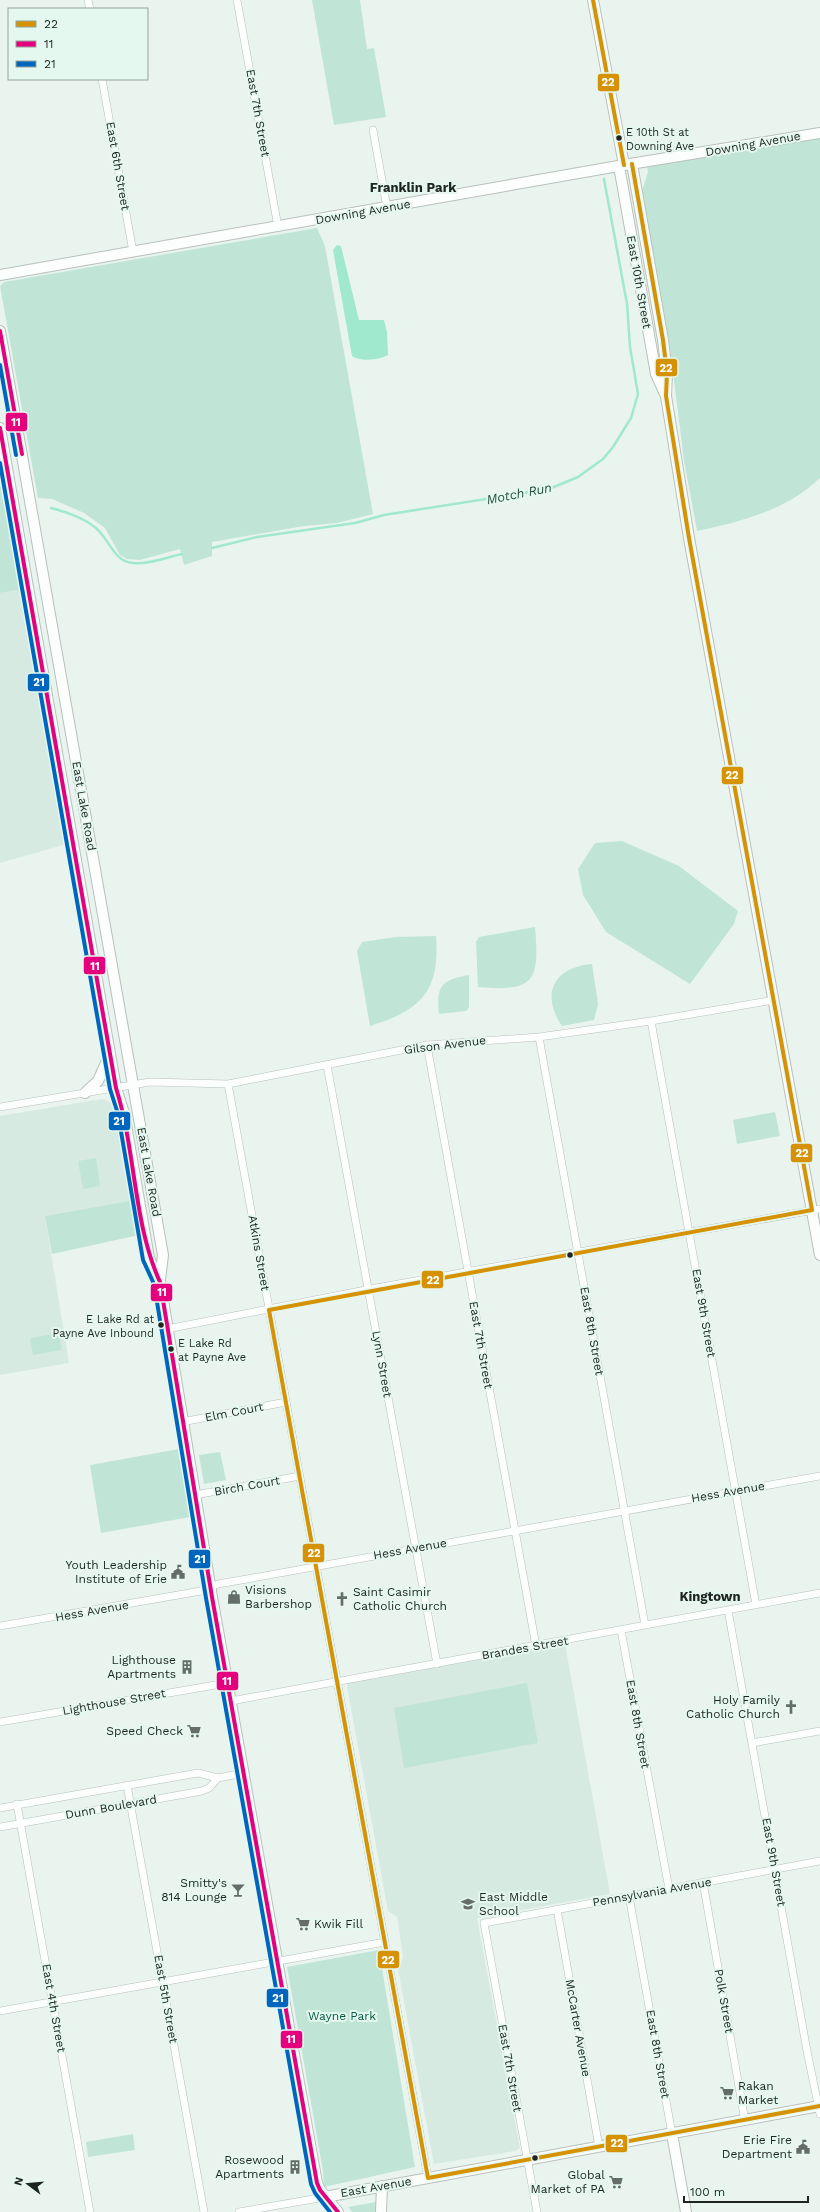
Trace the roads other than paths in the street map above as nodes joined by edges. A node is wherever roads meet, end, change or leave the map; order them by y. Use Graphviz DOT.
graph roads {
  1 [pos="237,0"];
  2 [pos="593,0"];
  3 [pos="102,80"];
  4 [pos="373,130"];
  5 [pos="820,133"];
  6 [pos="625,165"];
  7 [pos="387,208"];
  8 [pos="278,227"];
  9 [pos="133,252"];
  10 [pos="0,276"];
  11 [pos="0,331"];
  12 [pos="2,352"];
  13 [pos="0,428"];
  14 [pos="774,1000"];
  15 [pos="651,1021"];
  16 [pos="539,1037"];
  17 [pos="427,1045"];
  18 [pos="110,1054"];
  19 [pos="327,1065"];
  20 [pos="133,1084"];
  21 [pos="228,1084"];
  22 [pos="116,1088"];
  23 [pos="85,1093"];
  24 [pos="0,1107"];
  25 [pos="816,1210"];
  26 [pos="689,1232"];
  27 [pos="578,1252"];
  28 [pos="820,1255"];
  29 [pos="468,1272"];
  30 [pos="160,1282"];
  31 [pos="368,1290"];
  32 [pos="269,1310"];
  33 [pos="167,1329"];
  34 [pos="286,1402"];
  35 [pos="182,1422"];
  36 [pos="300,1476"];
  37 [pos="820,1476"];
  38 [pos="735,1491"];
  39 [pos="195,1496"];
  40 [pos="625,1510"];
  41 [pos="515,1530"];
  42 [pos="416,1548"];
  43 [pos="316,1566"];
  44 [pos="210,1587"];
  45 [pos="820,1593"];
  46 [pos="756,1605"];
  47 [pos="728,1610"];
  48 [pos="645,1625"];
  49 [pos="0,1626"];
  50 [pos="621,1630"];
  51 [pos="536,1646"];
  52 [pos="437,1664"];
  53 [pos="337,1682"];
  54 [pos="227,1683"];
  55 [pos="231,1701"];
  56 [pos="0,1722"];
  57 [pos="820,1731"];
  58 [pos="752,1743"];
  59 [pos="244,1774"];
  60 [pos="218,1778"];
  61 [pos="127,1786"];
  62 [pos="17,1804"];
  63 [pos="130,1804"];
  64 [pos="0,1808"];
  65 [pos="20,1823"];
  66 [pos="0,1827"];
  67 [pos="820,1861"];
  68 [pos="775,1869"];
  69 [pos="703,1882"];
  70 [pos="669,1888"];
  71 [pos="629,1896"];
  72 [pos="557,1909"];
  73 [pos="484,1923"];
  74 [pos="385,1942"];
  75 [pos="277,1961"];
  76 [pos="164,1982"];
  77 [pos="52,2001"];
  78 [pos="0,2011"];
  79 [pos="820,2109"];
  80 [pos="745,2121"];
  81 [pos="672,2134"];
  82 [pos="599,2147"];
  83 [pos="527,2160"];
  84 [pos="428,2178"];
  85 [pos="382,2186"];
  86 [pos="325,2196"];
  87 [pos="90,2212"];
  88 [pos="204,2212"];
  89 [pos="239,2212"];
  90 [pos="338,2212"];
  91 [pos="381,2212"];
  92 [pos="537,2212"];
  93 [pos="686,2212"];
  1 -- 8 [label="street, East 7th Street"];
  2 -- 6 [label="main road, East 10th Street"];
  3 -- 9 [label="street, East 6th Street"];
  4 -- 7 [label="street"];
  5 -- 6 [label="main road, Downing Avenue"];
  6 -- 7 [label="main road, Downing Avenue"];
  6 -- 14 [label="main road, East 10th Street"];
  7 -- 8 [label="main road, Downing Avenue"];
  8 -- 9 [label="main road, Downing Avenue"];
  9 -- 10 [label="main road, Downing Avenue"];
  11 -- 12 [label="main road, East Lake Road"];
  12 -- 20 [label="main road, East Lake Road"];
  13 -- 18 [label="main road, East Lake Road"];
  14 -- 15 [label="street, Gilson Avenue"];
  14 -- 25 [label="main road, East 10th Street"];
  15 -- 16 [label="street, Gilson Avenue"];
  15 -- 26 [label="street, East 9th Street"];
  16 -- 17 [label="street, Gilson Avenue"];
  16 -- 27 [label="street, East 8th Street"];
  17 -- 19 [label="street, Gilson Avenue"];
  17 -- 29 [label="street, East 7th Street"];
  18 -- 22 [label="main road, East Lake Road"];
  18 -- 23 [label="main road"];
  19 -- 21 [label="street, Gilson Avenue"];
  19 -- 31 [label="street, Lynn Street"];
  20 -- 21 [label="street, Gilson Avenue"];
  20 -- 22 [label="street, Gilson Avenue"];
  20 -- 30 [label="main road, East Lake Road"];
  21 -- 32 [label="street, Atkins Street"];
  22 -- 23 [label="street, Gilson Avenue"];
  22 -- 30 [label="main road, East Lake Road"];
  23 -- 24 [label="street, Gilson Avenue"];
  25 -- 26 [label="street"];
  25 -- 28 [label="main road, East 10th Street"];
  26 -- 27 [label="street"];
  26 -- 38 [label="street, East 9th Street"];
  27 -- 29 [label="street"];
  27 -- 40 [label="street, East 8th Street"];
  29 -- 31 [label="street"];
  29 -- 41 [label="street, East 7th Street"];
  30 -- 33 [label="main road, East Lake Road"];
  31 -- 32 [label="street"];
  31 -- 42 [label="street, Lynn Street"];
  32 -- 33 [label="street"];
  32 -- 34 [label="street, Atkins Street"];
  33 -- 35 [label="main road, East Lake Road"];
  34 -- 35 [label="street, Elm Court"];
  34 -- 36 [label="street, Atkins Street"];
  35 -- 39 [label="main road, East Lake Road"];
  36 -- 39 [label="street, Birch Court"];
  36 -- 43 [label="street, Atkins Street"];
  37 -- 38 [label="street, Hess Avenue"];
  38 -- 40 [label="street, Hess Avenue"];
  38 -- 46 [label="street, East 9th Street"];
  39 -- 44 [label="main road, East Lake Road"];
  40 -- 41 [label="street, Hess Avenue"];
  40 -- 48 [label="street, East 8th Street"];
  41 -- 42 [label="street, Hess Avenue"];
  41 -- 51 [label="street, East 7th Street"];
  42 -- 43 [label="street, Hess Avenue"];
  42 -- 52 [label="street, Lynn Street"];
  43 -- 44 [label="street, Hess Avenue"];
  43 -- 53 [label="street, Atkins Street"];
  44 -- 49 [label="street, Hess Avenue"];
  44 -- 54 [label="main road, East Lake Road"];
  45 -- 46 [label="street, Brandes Street"];
  46 -- 47 [label="street, Brandes Street"];
  47 -- 48 [label="street, Brandes Street"];
  47 -- 58 [label="street, East 9th Street"];
  48 -- 50 [label="street, Brandes Street"];
  50 -- 51 [label="street, Brandes Street"];
  50 -- 70 [label="street, East 8th Street"];
  51 -- 52 [label="street, Brandes Street"];
  52 -- 53 [label="street, Brandes Street"];
  53 -- 55 [label="street, Brandes Street"];
  53 -- 74 [label="street, Atkins Street"];
  54 -- 55 [label="main road, East Lake Road"];
  54 -- 56 [label="street, Lighthouse Street"];
  55 -- 59 [label="main road, East Lake Road"];
  57 -- 58 [label="street"];
  58 -- 68 [label="street, East 9th Street"];
  59 -- 60 [label="street, Dunn Boulevard"];
  59 -- 75 [label="main road, East Lake Road"];
  60 -- 61 [label="street, Dunn Boulevard"];
  60 -- 63 [label="street, Dunn Boulevard"];
  61 -- 62 [label="street, Dunn Boulevard"];
  61 -- 63 [label="street, East 5th Street"];
  62 -- 64 [label="street, Dunn Boulevard"];
  62 -- 65 [label="street, East 4th Street"];
  63 -- 65 [label="street, Dunn Boulevard"];
  63 -- 76 [label="street, East 5th Street"];
  65 -- 66 [label="street, Dunn Boulevard"];
  65 -- 77 [label="street, East 4th Street"];
  67 -- 68 [label="street, Pennsylvania Avenue"];
  68 -- 69 [label="street, Pennsylvania Avenue"];
  68 -- 79 [label="street, East 9th Street"];
  69 -- 70 [label="street, Pennsylvania Avenue"];
  69 -- 80 [label="street, Polk Street"];
  70 -- 71 [label="street, Pennsylvania Avenue"];
  71 -- 72 [label="street, Pennsylvania Avenue"];
  71 -- 81 [label="street, East 8th Street"];
  72 -- 73 [label="street, Pennsylvania Avenue"];
  72 -- 82 [label="street, McCarter Avenue"];
  73 -- 83 [label="street, East 7th Street"];
  74 -- 75 [label="street"];
  74 -- 84 [label="street, Atkins Street"];
  75 -- 76 [label="street"];
  75 -- 86 [label="main road, East Lake Road"];
  76 -- 77 [label="street"];
  76 -- 88 [label="street, East 5th Street"];
  77 -- 78 [label="street"];
  77 -- 87 [label="street, East 4th Street"];
  79 -- 80 [label="main road, East Avenue"];
  80 -- 81 [label="main road, East Avenue"];
  81 -- 82 [label="main road, East Avenue"];
  81 -- 93 [label="main road, East 8th Street"];
  82 -- 83 [label="main road, East Avenue"];
  83 -- 84 [label="main road, East Avenue"];
  83 -- 92 [label="street, East 7th Street"];
  84 -- 85 [label="main road, East Avenue"];
  85 -- 86 [label="main road, East Avenue"];
  85 -- 91 [label="main road"];
  86 -- 89 [label="street, East Avenue"];
  86 -- 90 [label="main road"];
}
